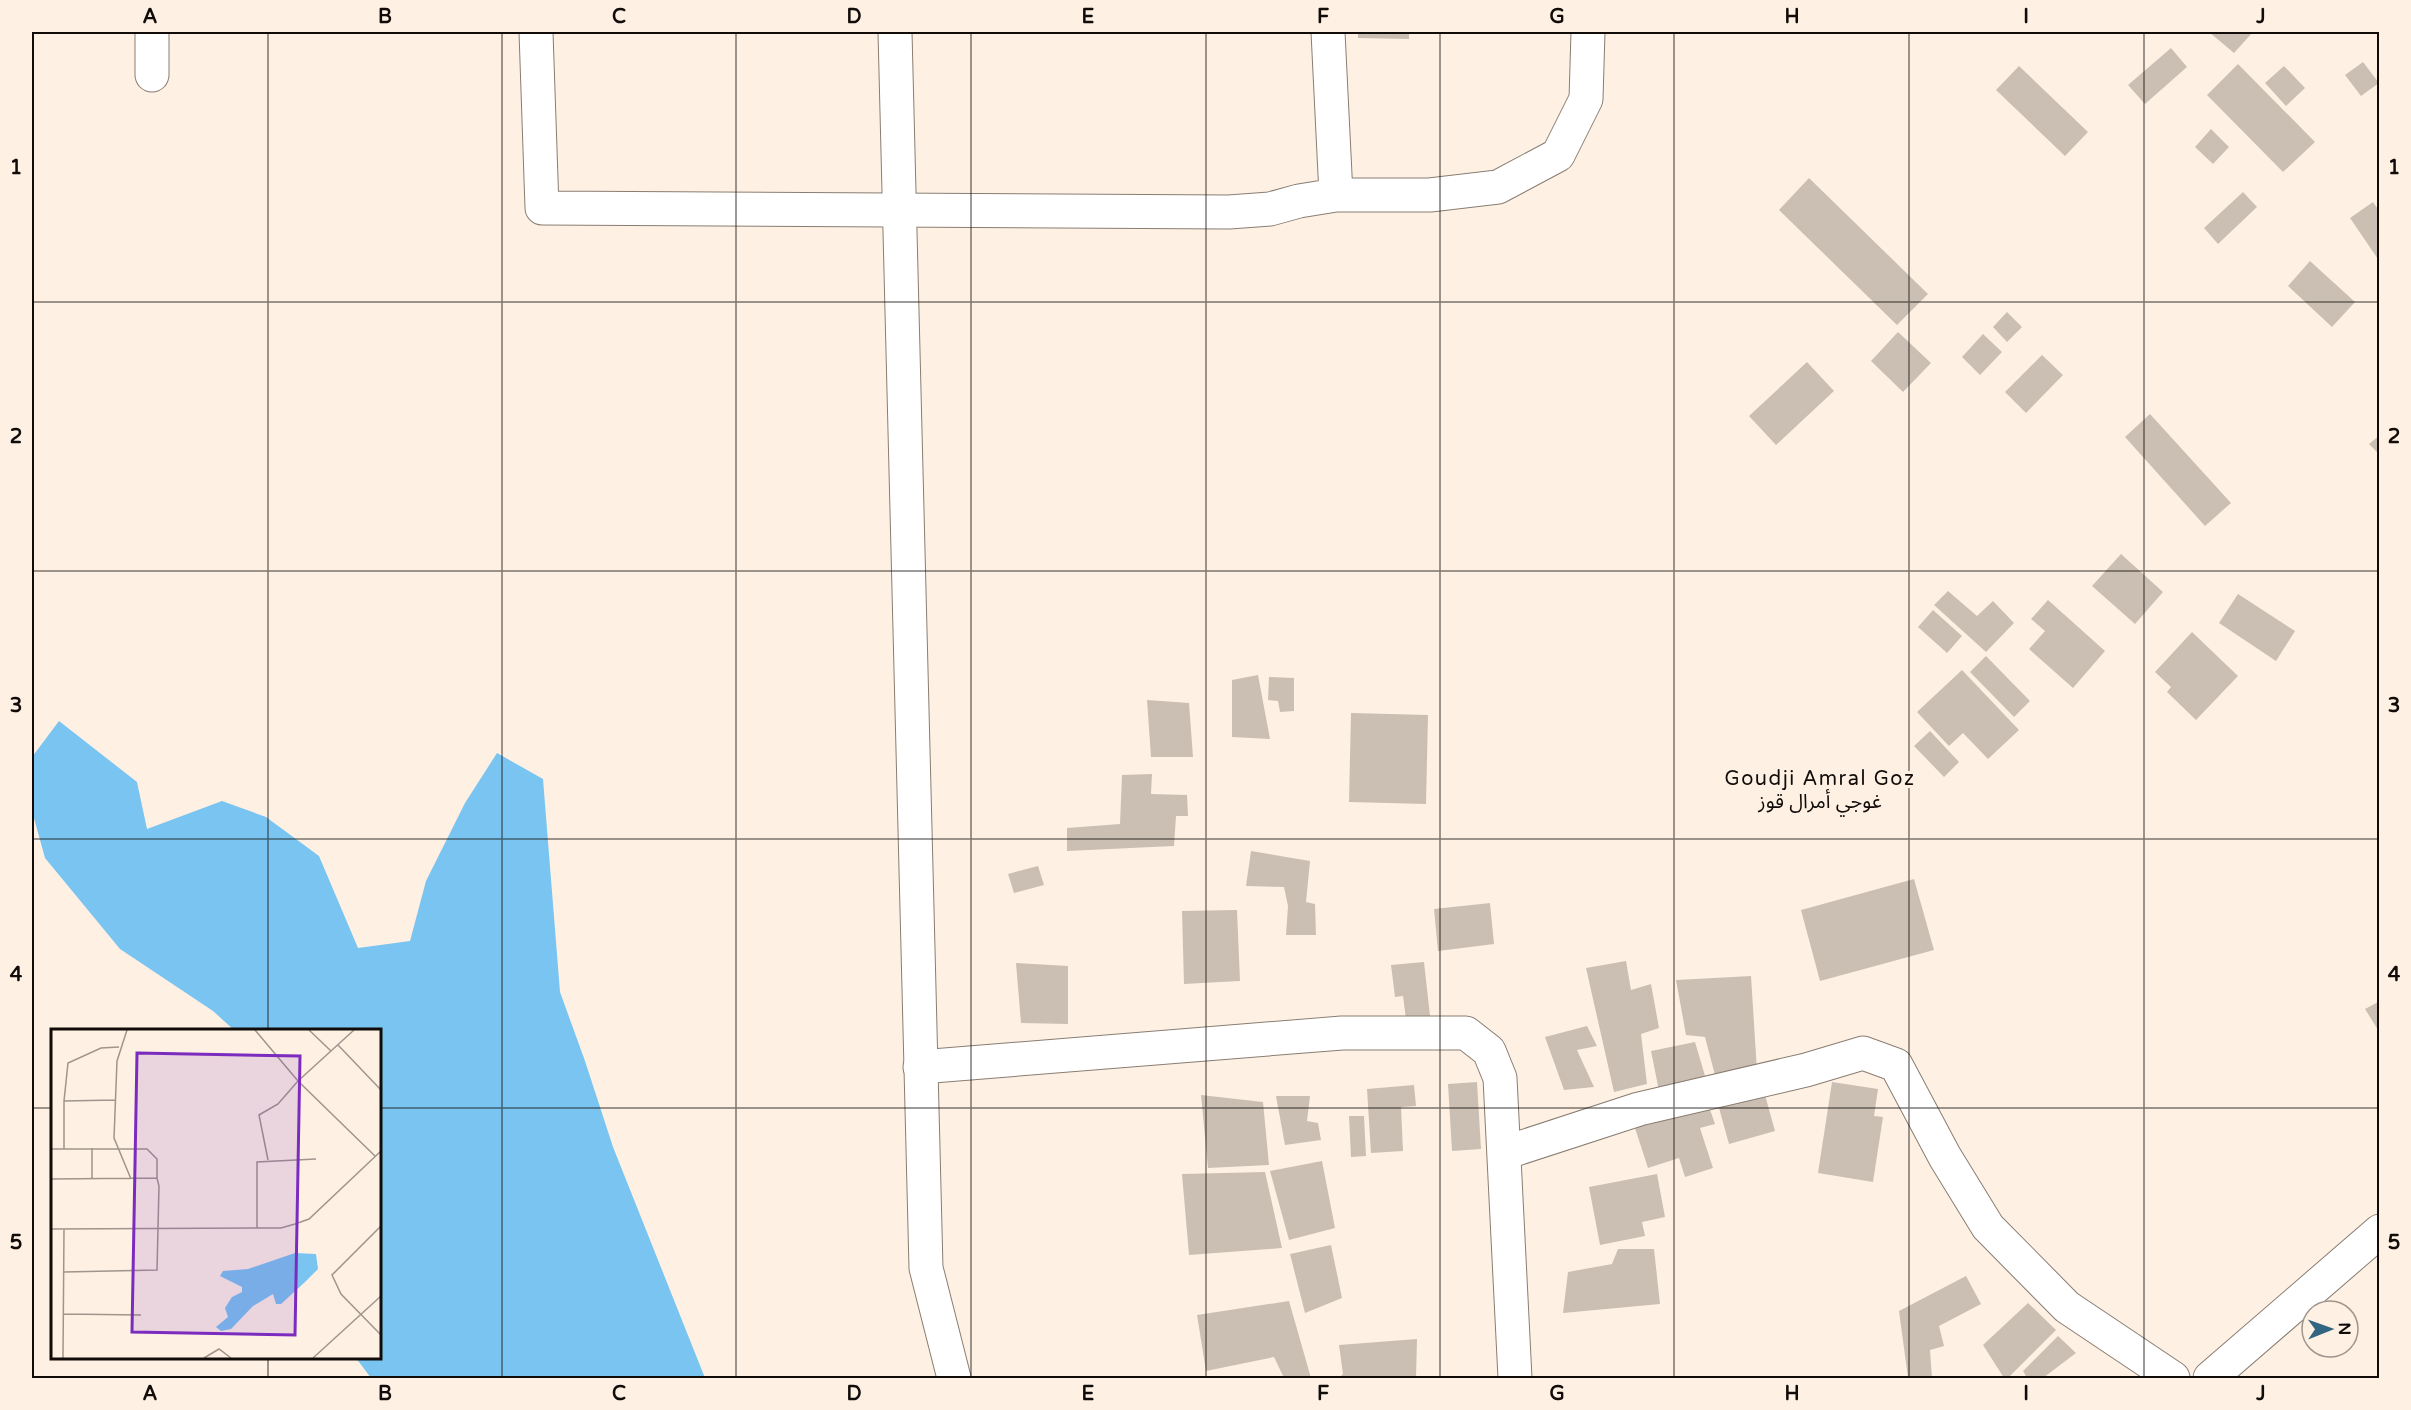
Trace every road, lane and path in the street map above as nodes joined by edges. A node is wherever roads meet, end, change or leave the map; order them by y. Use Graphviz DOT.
graph roads {
  1 [pos="152,32"];
  2 [pos="536,32"];
  3 [pos="895,32"];
  4 [pos="1328,32"];
  5 [pos="1588,32"];
  6 [pos="152,75"];
  7 [pos="1336,195"];
  8 [pos="900,209"];
  9 [pos="920,1067"];
  10 [pos="1504,1153"];
  11 [pos="2379,1231"];
  12 [pos="954,1378"];
  13 [pos="1515,1378"];
  14 [pos="2173,1378"];
  15 [pos="2210,1378"];
  1 -- 6 [label="street"];
  2 -- 8 [label="street"];
  3 -- 8 [label="street"];
  4 -- 7 [label="street"];
  5 -- 7 [label="street"];
  7 -- 8 [label="street"];
  8 -- 9 [label="street"];
  9 -- 10 [label="street"];
  9 -- 12 [label="street"];
  10 -- 13 [label="street"];
  10 -- 14 [label="street"];
  11 -- 15 [label="street"];
}
